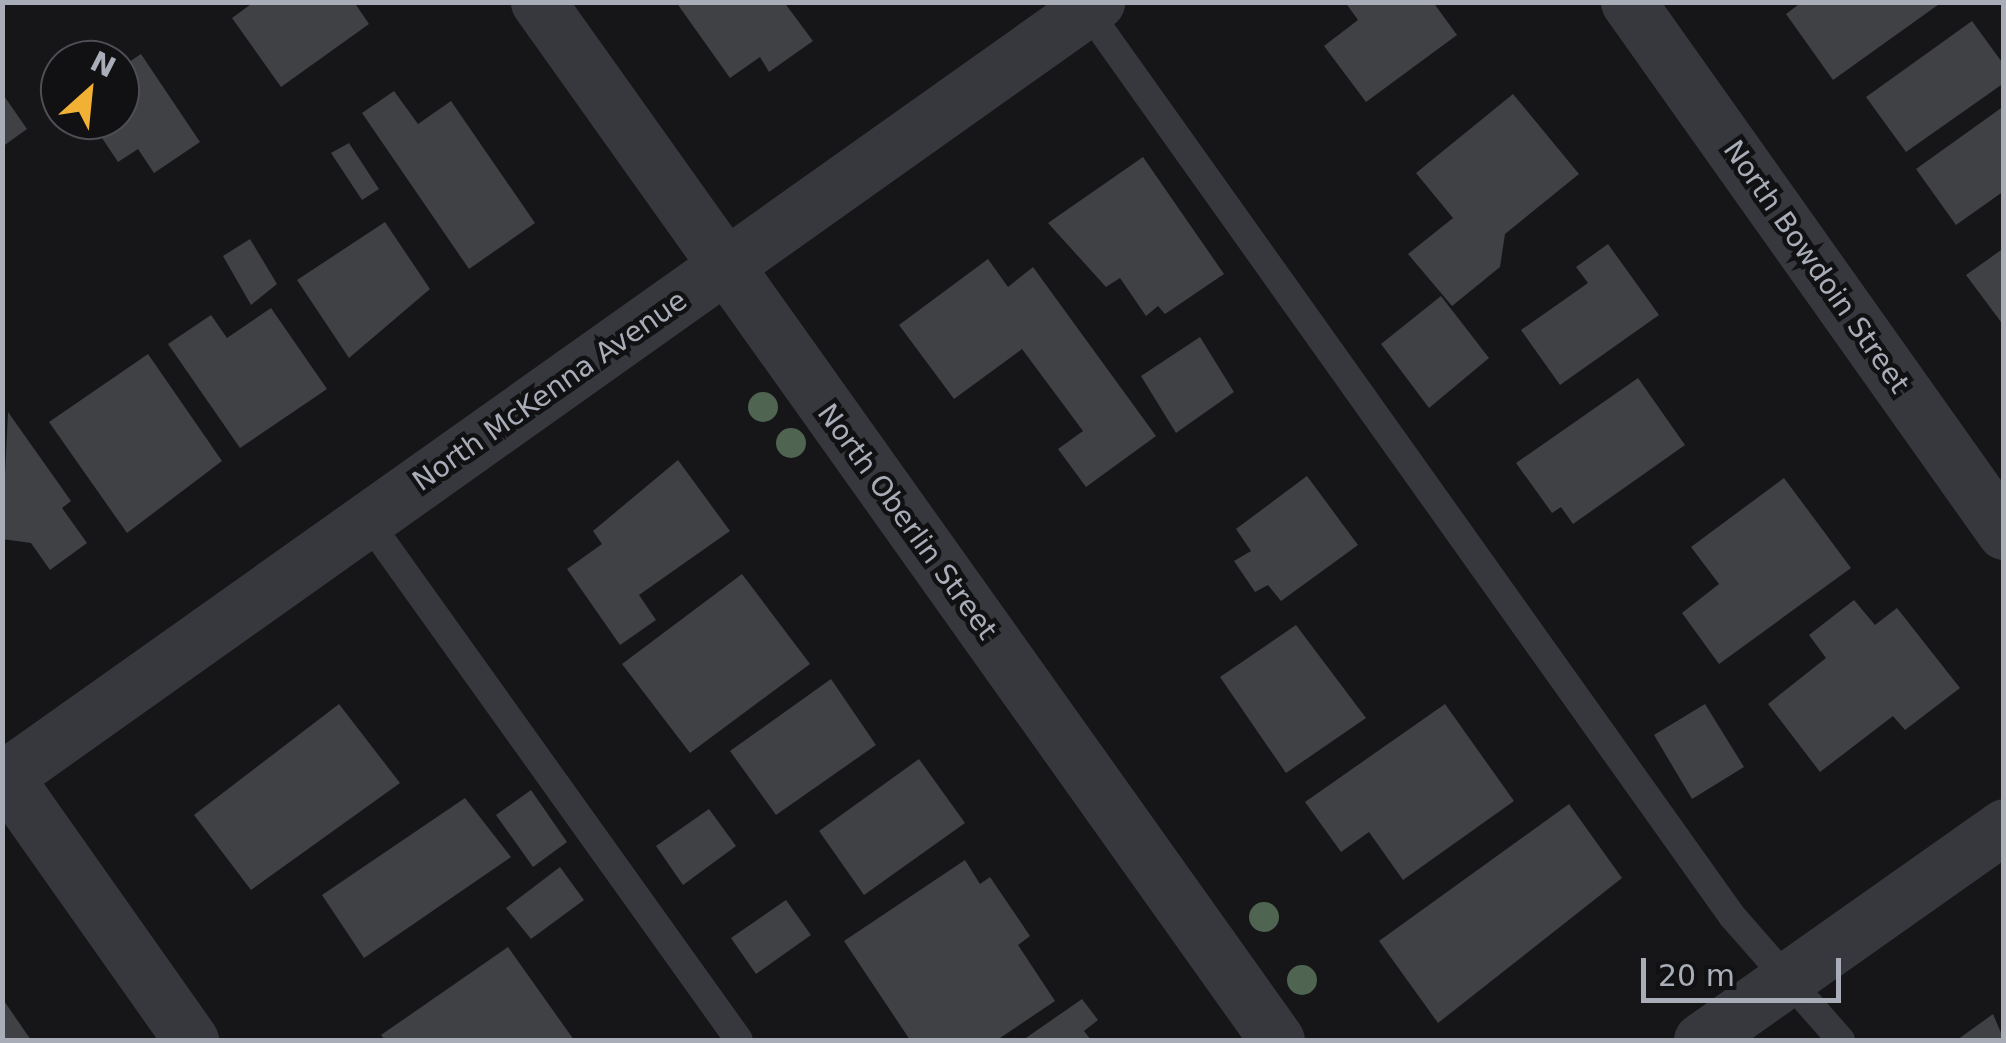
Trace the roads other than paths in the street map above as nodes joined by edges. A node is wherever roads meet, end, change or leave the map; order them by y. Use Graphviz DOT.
graph roads {
  1 [pos="538,2"];
  2 [pos="1628,2"];
  3 [pos="1092,6"];
  4 [pos="724,267"];
  5 [pos="367,520"];
  6 [pos="2004,532"];
  7 [pos="4,776"];
  8 [pos="2004,826"];
  9 [pos="1788,979"];
  10 [pos="191,1040"];
  11 [pos="739,1040"];
  12 [pos="1276,1040"];
  13 [pos="1702,1040"];
  14 [pos="1842,1040"];
  1 -- 4 [label="street, North Oberlin Street"];
  2 -- 6 [label="street, North Bowdoin Street"];
  3 -- 4 [label="street, North McKenna Avenue"];
  3 -- 9 [label="lane"];
  4 -- 5 [label="street, North McKenna Avenue"];
  4 -- 12 [label="street, North Oberlin Street"];
  5 -- 7 [label="street, North McKenna Avenue"];
  5 -- 11 [label="lane"];
  7 -- 10 [label="street"];
  8 -- 9 [label="street"];
  9 -- 13 [label="street"];
  9 -- 14 [label="lane"];
}
